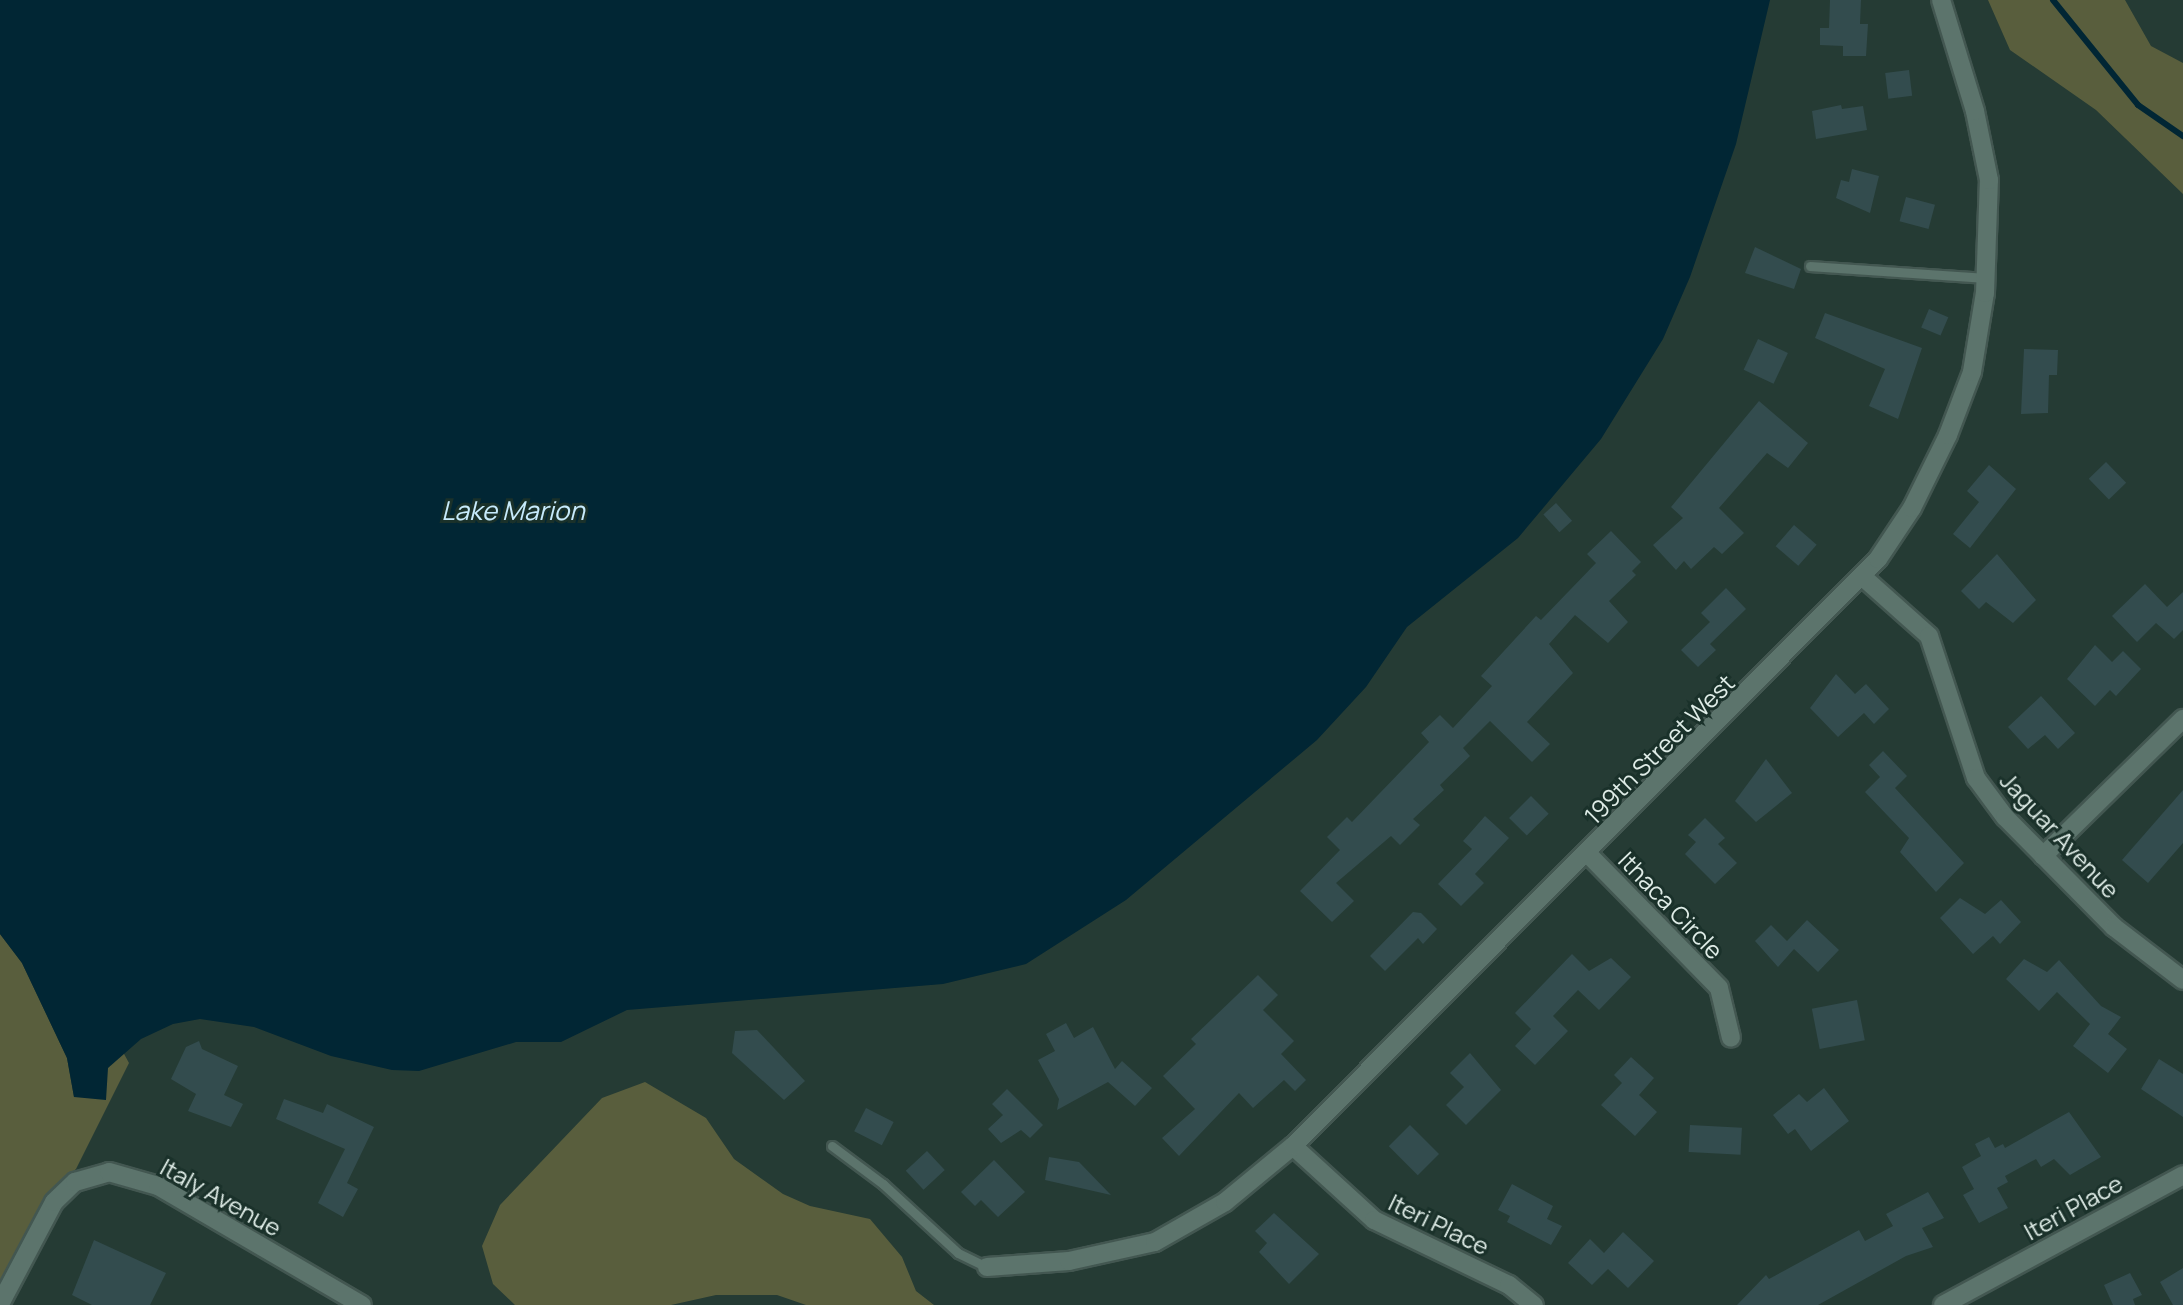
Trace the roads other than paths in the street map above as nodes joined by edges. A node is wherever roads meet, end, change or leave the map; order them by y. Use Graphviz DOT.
graph roads {
  1 [pos="1941,0"];
  2 [pos="1810,266"];
  3 [pos="1986,278"];
  4 [pos="1864,578"];
  5 [pos="2183,719"];
  6 [pos="1588,854"];
  7 [pos="2043,856"];
  8 [pos="2183,980"];
  9 [pos="1731,1038"];
  10 [pos="832,1146"];
  11 [pos="1293,1146"];
  12 [pos="2183,1175"];
  13 [pos="987,1267"];
  14 [pos="0,1304"];
  15 [pos="362,1305"];
  16 [pos="1534,1305"];
  17 [pos="1943,1305"];
  1 -- 3 [label="street, 199th Street West"];
  2 -- 3 [label="lane"];
  3 -- 4 [label="street, 199th Street West"];
  4 -- 6 [label="street, 199th Street West"];
  4 -- 7 [label="street, Jaguar Avenue"];
  5 -- 7 [label="street"];
  6 -- 9 [label="street, Ithaca Circle"];
  6 -- 11 [label="street, 199th Street West"];
  7 -- 8 [label="street, Jaguar Avenue"];
  10 -- 13 [label="lane"];
  11 -- 13 [label="street, 199th Street West"];
  11 -- 16 [label="street, Iteri Place"];
  12 -- 17 [label="street, Iteri Place"];
  14 -- 15 [label="street, Italy Avenue"];
}
